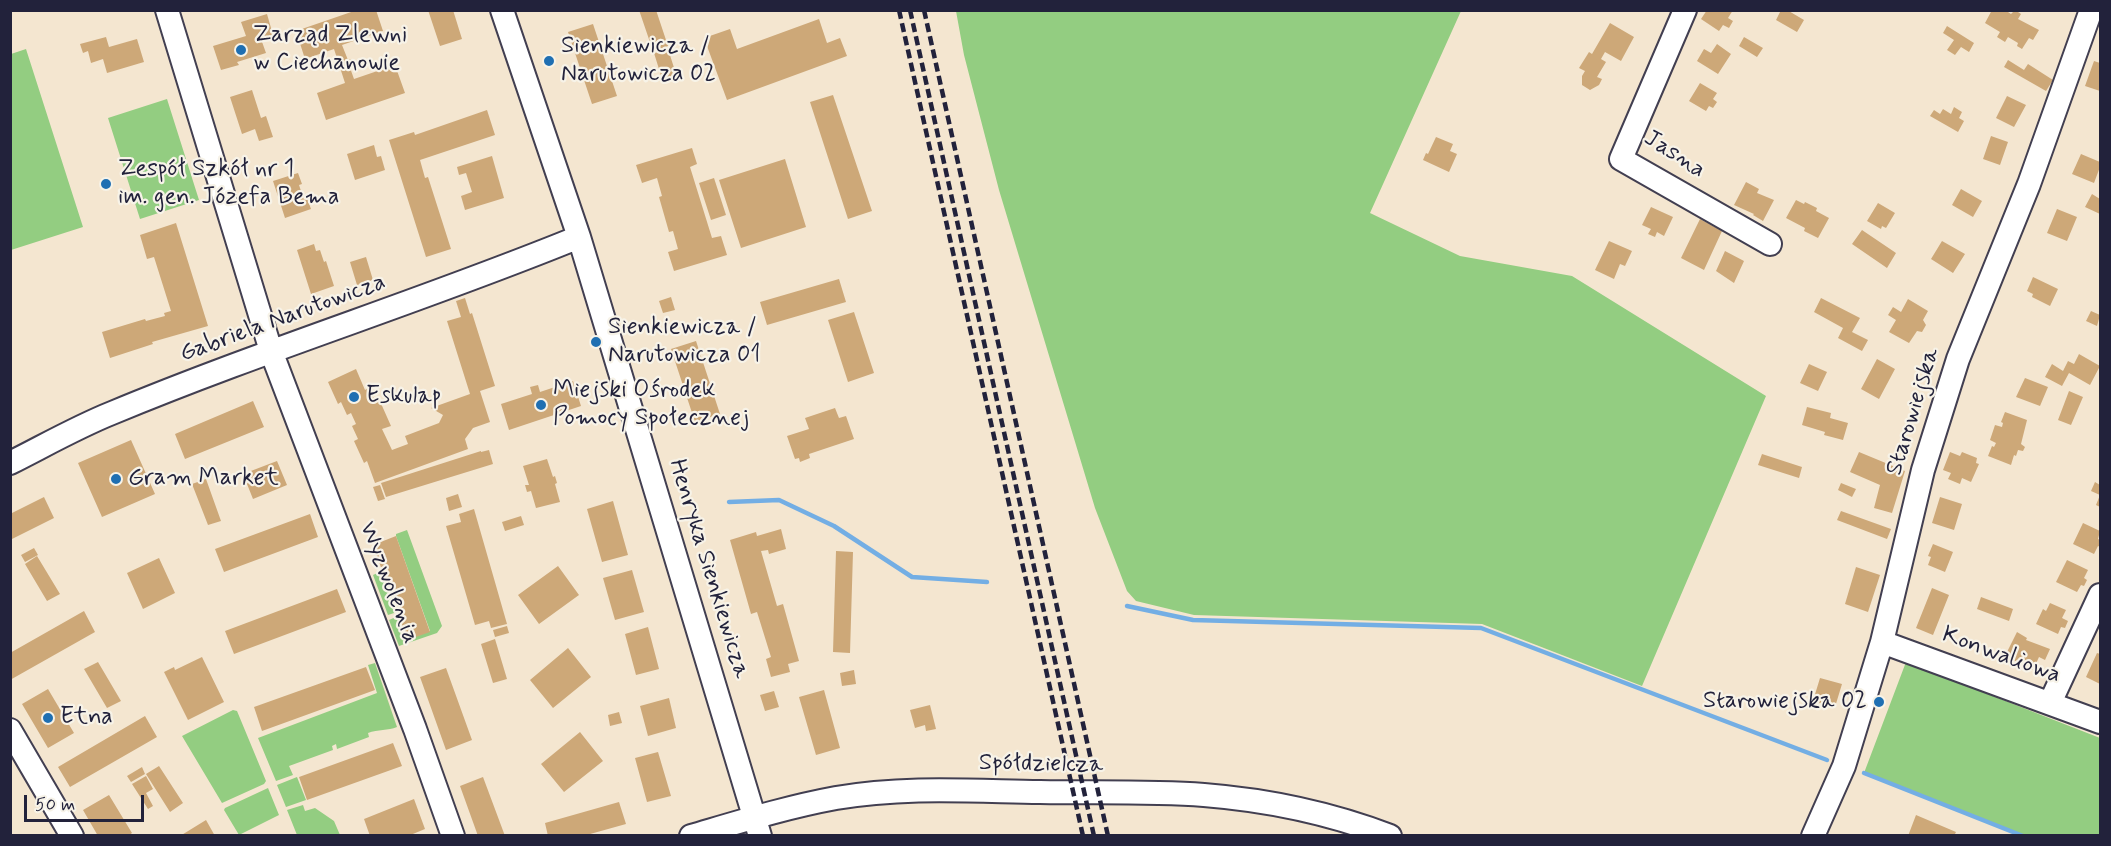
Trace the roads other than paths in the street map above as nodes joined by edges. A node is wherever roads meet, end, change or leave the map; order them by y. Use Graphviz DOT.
graph roads {
  1 [pos="167,10"];
  2 [pos="502,10"];
  3 [pos="1685,10"];
  4 [pos="2091,10"];
  5 [pos="579,237"];
  6 [pos="1770,244"];
  7 [pos="271,351"];
  8 [pos="10,463"];
  9 [pos="2100,595"];
  10 [pos="1882,642"];
  11 [pos="2050,703"];
  12 [pos="2100,722"];
  13 [pos="10,730"];
  14 [pos="758,827"];
  15 [pos="72,836"];
  16 [pos="453,836"];
  17 [pos="691,836"];
  18 [pos="1390,836"];
  19 [pos="1813,836"];
  1 -- 7 [label="street, Wyzwolenia"];
  2 -- 5 [label="street, Henryka Sienkiewicza"];
  3 -- 6 [label="street, Jasna"];
  4 -- 10 [label="street, Starowiejska"];
  5 -- 7 [label="street, Gabriela Narutowicza"];
  5 -- 14 [label="street, Henryka Sienkiewicza"];
  7 -- 8 [label="street, Gabriela Narutowicza"];
  7 -- 16 [label="street, Wyzwolenia"];
  9 -- 11 [label="street"];
  10 -- 11 [label="street, Konwaliowa"];
  10 -- 19 [label="street, Starowiejska"];
  11 -- 12 [label="street, Konwaliowa"];
  13 -- 15 [label="street"];
  14 -- 17 [label="street, Spółdzielcza"];
  14 -- 18 [label="street, Spółdzielcza"];
}
